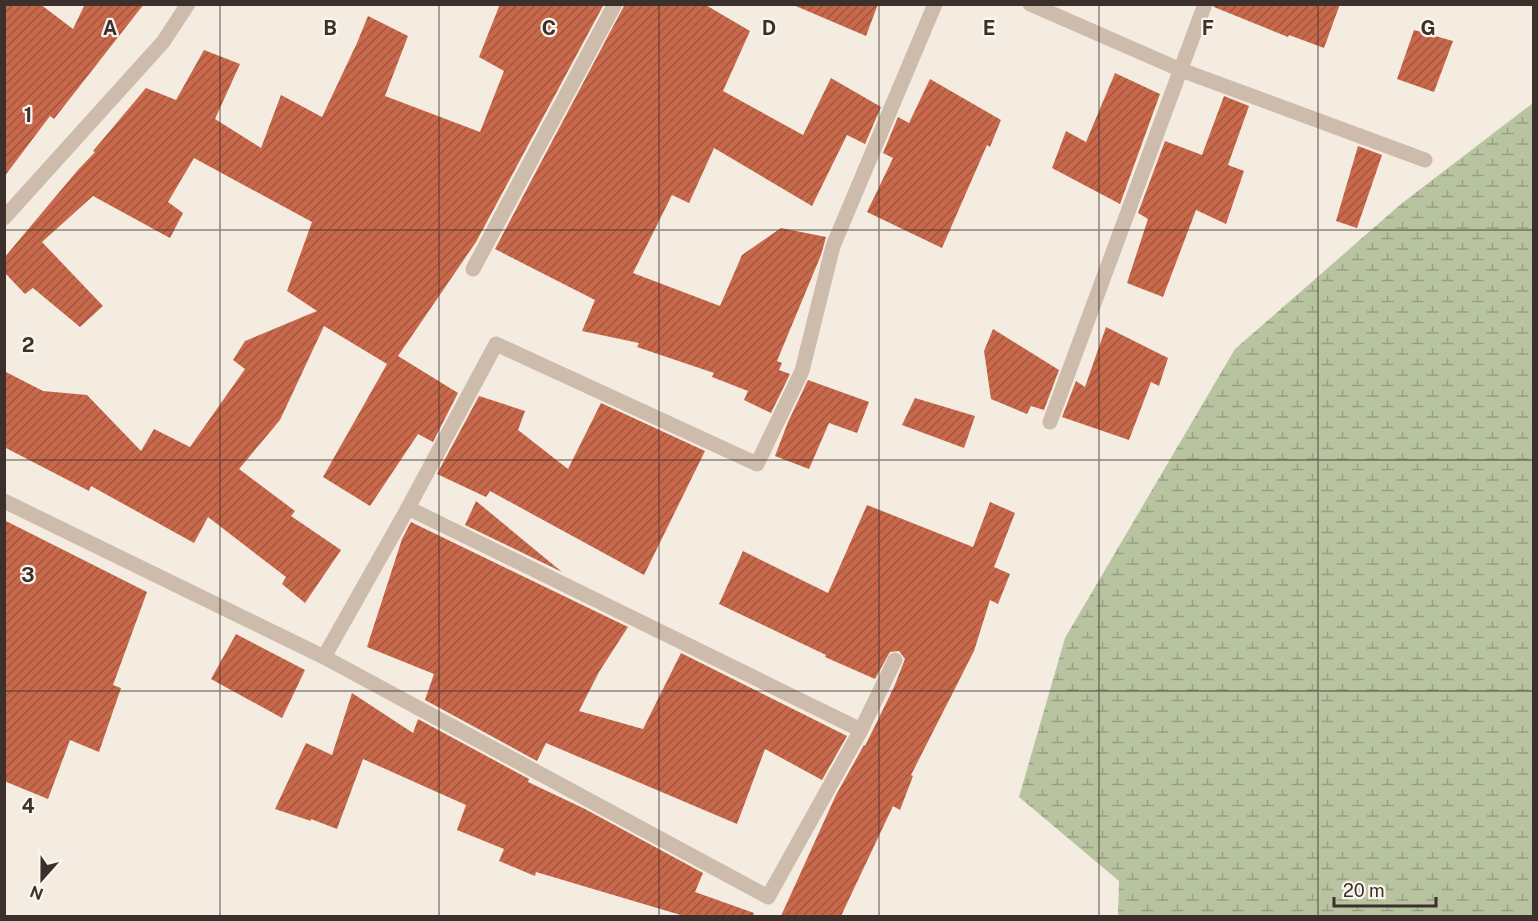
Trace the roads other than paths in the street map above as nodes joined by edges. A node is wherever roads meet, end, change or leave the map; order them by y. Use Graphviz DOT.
graph roads {
  1 [pos="188,4"];
  2 [pos="615,4"];
  3 [pos="935,4"];
  4 [pos="1030,4"];
  5 [pos="1205,4"];
  6 [pos="1181,70"];
  7 [pos="1425,160"];
  8 [pos="4,218"];
  9 [pos="472,269"];
  10 [pos="1050,422"];
  11 [pos="4,501"];
  12 [pos="408,508"];
  13 [pos="324,657"];
  14 [pos="895,660"];
  15 [pos="861,730"];
  1 -- 8 [label="street"];
  2 -- 9 [label="street"];
  3 -- 12 [label="street"];
  4 -- 6 [label="street"];
  5 -- 6 [label="street"];
  6 -- 7 [label="street"];
  6 -- 10 [label="street"];
  11 -- 13 [label="street"];
  12 -- 13 [label="street"];
  12 -- 15 [label="street"];
  13 -- 15 [label="street"];
  14 -- 15 [label="street"];
}
